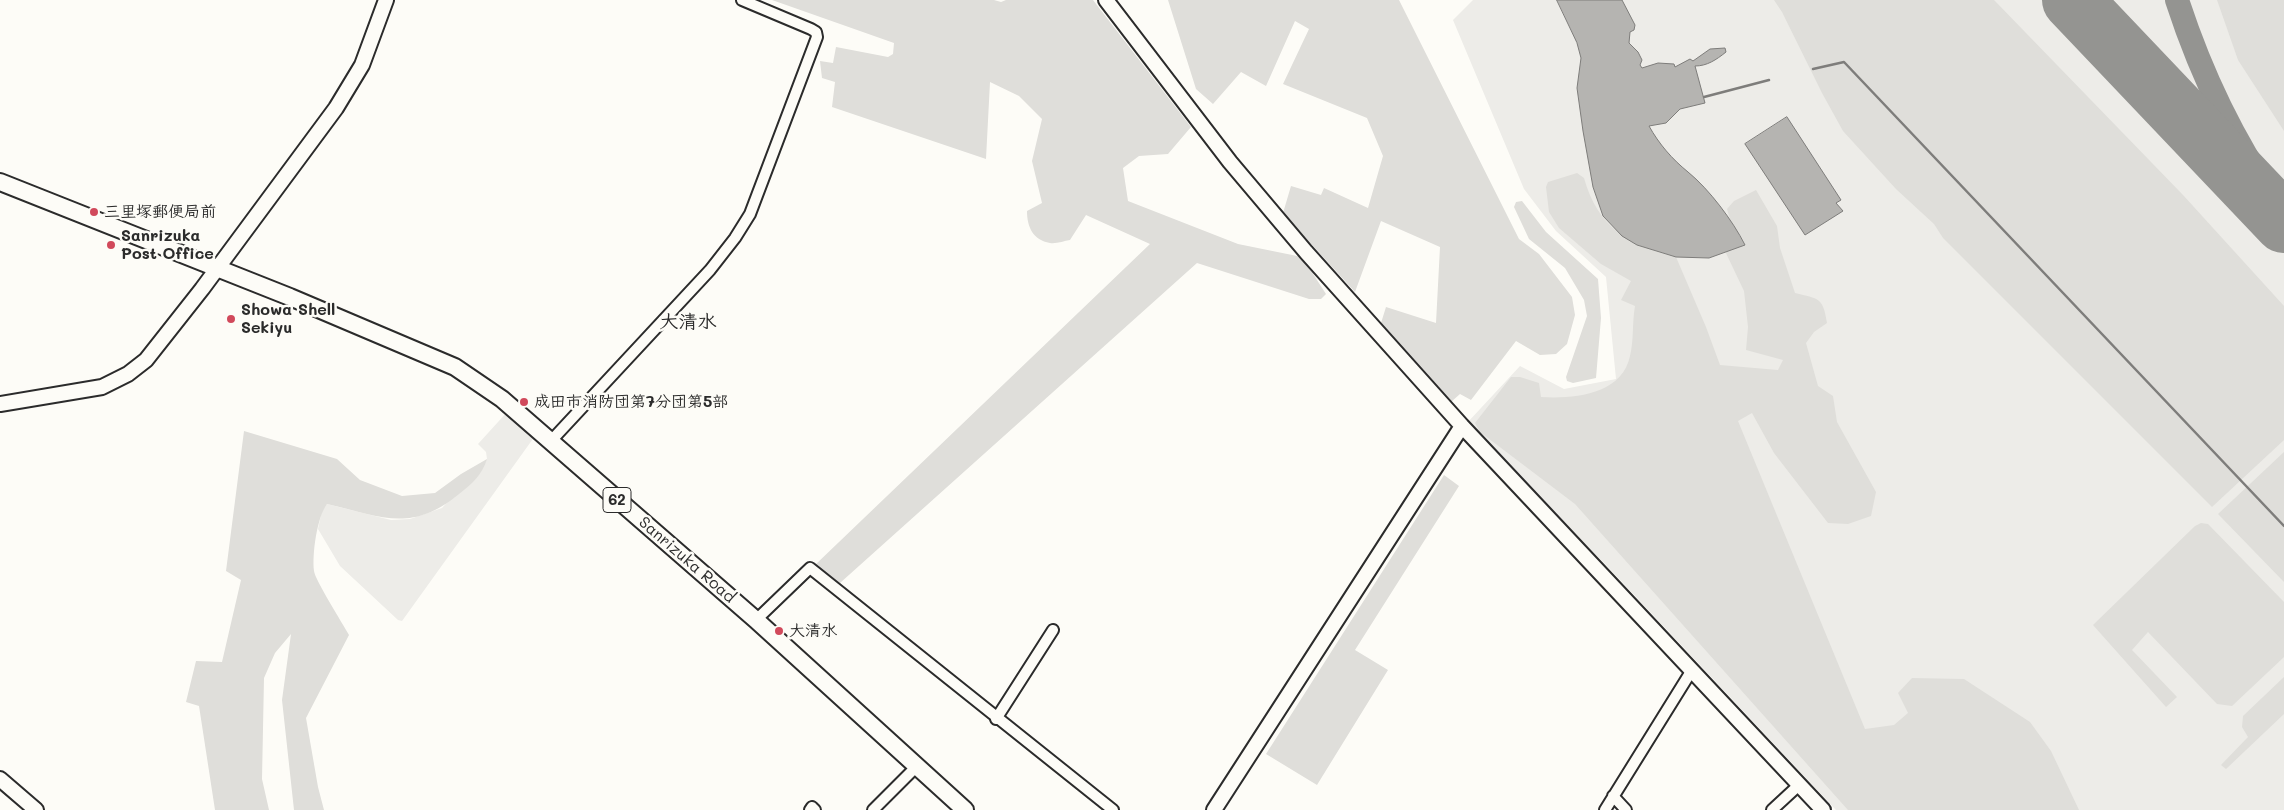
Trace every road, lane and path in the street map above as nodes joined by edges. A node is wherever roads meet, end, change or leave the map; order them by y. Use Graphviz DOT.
graph roads {
  1 [pos="386,0"];
  2 [pos="742,0"];
  3 [pos="1106,0"];
  4 [pos="0,182"];
  5 [pos="218,268"];
  6 [pos="0,404"];
  7 [pos="1462,426"];
  8 [pos="550,442"];
  9 [pos="756,620"];
  10 [pos="1053,630"];
  11 [pos="1692,670"];
  12 [pos="996,719"];
  13 [pos="916,767"];
  14 [pos="0,779"];
  15 [pos="1799,785"];
  16 [pos="1613,796"];
  17 [pos="36,810"];
  18 [pos="810,810"];
  19 [pos="815,810"];
  20 [pos="873,810"];
  21 [pos="965,810"];
  22 [pos="1113,810"];
  23 [pos="1214,810"];
  24 [pos="1605,810"];
  25 [pos="1626,810"];
  26 [pos="1772,810"];
  27 [pos="1822,810"];
  1 -- 5 [label="street"];
  2 -- 8 [label="street"];
  3 -- 7 [label="street"];
  4 -- 5 [label="main road, Sanrizuka Road / 62"];
  5 -- 6 [label="street"];
  5 -- 8 [label="main road, Sanrizuka Road / 62"];
  7 -- 11 [label="street"];
  7 -- 23 [label="street"];
  8 -- 9 [label="main road, Sanrizuka Road / 62"];
  9 -- 12 [label="street"];
  9 -- 13 [label="main road, Sanrizuka Road / 62"];
  10 -- 12 [label="street"];
  11 -- 15 [label="street"];
  11 -- 16 [label="street"];
  12 -- 22 [label="street"];
  13 -- 20 [label="street"];
  13 -- 21 [label="main road, Sanrizuka Road / 62"];
  14 -- 17 [label="street"];
  15 -- 26 [label="street"];
  15 -- 27 [label="street"];
  16 -- 24 [label="street"];
  16 -- 25 [label="street"];
  18 -- 19 [label="street"];
}
